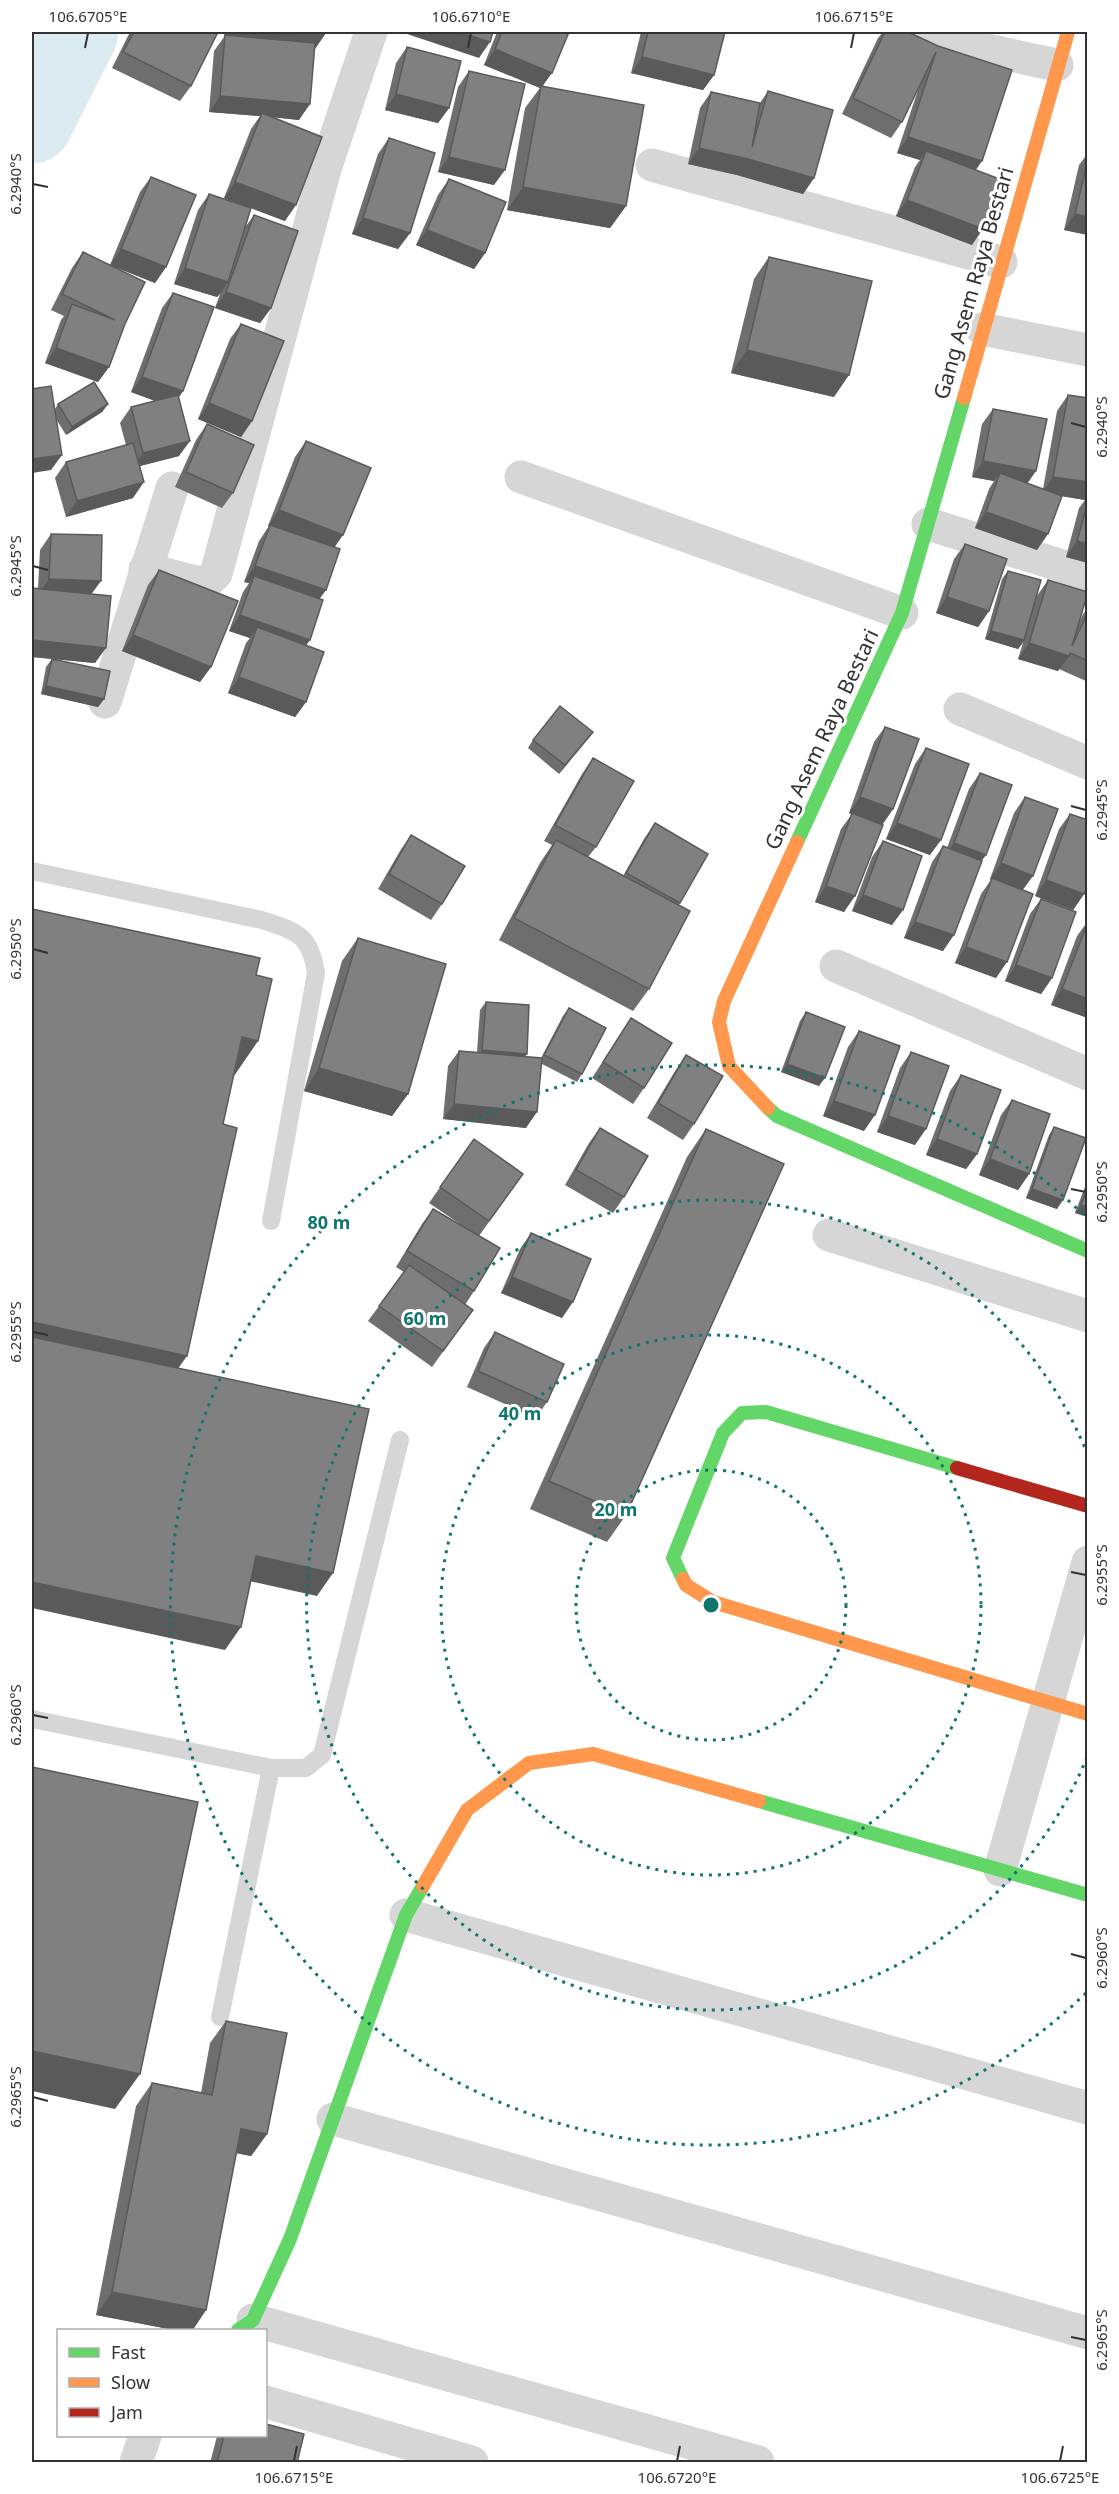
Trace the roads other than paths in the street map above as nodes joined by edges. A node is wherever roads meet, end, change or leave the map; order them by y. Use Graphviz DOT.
graph roads {
  1 [pos="371,32"];
  2 [pos="902,32"];
  3 [pos="1068,32"];
  4 [pos="1057,65"];
  5 [pos="652,165"];
  6 [pos="1001,262"];
  7 [pos="982,329"];
  8 [pos="1088,350"];
  9 [pos="521,477"];
  10 [pos="172,488"];
  11 [pos="928,524"];
  12 [pos="145,569"];
  13 [pos="1088,574"];
  14 [pos="902,613"];
  15 [pos="105,702"];
  16 [pos="960,709"];
  17 [pos="1088,763"];
  18 [pos="32,871"];
  19 [pos="836,966"];
  20 [pos="1088,1074"];
  21 [pos="271,1221"];
  22 [pos="829,1235"];
  23 [pos="1088,1251"];
  24 [pos="1088,1316"];
  25 [pos="400,1440"];
  26 [pos="1088,1506"];
  27 [pos="1088,1562"];
  28 [pos="1048,1702"];
  29 [pos="1088,1714"];
  30 [pos="32,1719"];
  31 [pos="271,1768"];
  32 [pos="1000,1870"];
  33 [pos="1088,1895"];
  34 [pos="406,1915"];
  35 [pos="220,2017"];
  36 [pos="1088,2108"];
  37 [pos="333,2119"];
  38 [pos="246,2325"];
  39 [pos="261,2329"];
  40 [pos="267,2331"];
  41 [pos="1088,2333"];
  42 [pos="267,2402"];
  43 [pos="145,2437"];
  44 [pos="136,2463"];
  45 [pos="472,2463"];
  46 [pos="758,2463"];
  1 -- 12 [label="street"];
  2 -- 4 [label="street"];
  3 -- 4 [label="street, Gang Asem Raya Bestari"];
  4 -- 6 [label="street, Gang Asem Raya Bestari"];
  5 -- 6 [label="street"];
  6 -- 7 [label="street, Gang Asem Raya Bestari"];
  7 -- 8 [label="street"];
  7 -- 11 [label="street, Gang Asem Raya Bestari"];
  9 -- 14 [label="street"];
  10 -- 12 [label="street"];
  11 -- 13 [label="street"];
  11 -- 14 [label="street, Gang Asem Raya Bestari"];
  12 -- 15 [label="street"];
  14 -- 23 [label="street, Gang Asem Raya Bestari"];
  16 -- 17 [label="street"];
  18 -- 21 [label="lane"];
  19 -- 20 [label="street"];
  22 -- 24 [label="street"];
  25 -- 31 [label="lane"];
  26 -- 28 [label="street"];
  27 -- 28 [label="street"];
  28 -- 29 [label="street"];
  28 -- 32 [label="street"];
  30 -- 31 [label="lane"];
  31 -- 35 [label="lane"];
  32 -- 33 [label="street"];
  32 -- 34 [label="street"];
  34 -- 36 [label="street"];
  34 -- 37 [label="street"];
  37 -- 38 [label="street"];
  37 -- 41 [label="street"];
  38 -- 39 [label="street"];
  40 -- 46 [label="street"];
  42 -- 45 [label="street"];
  43 -- 44 [label="street"];
}
